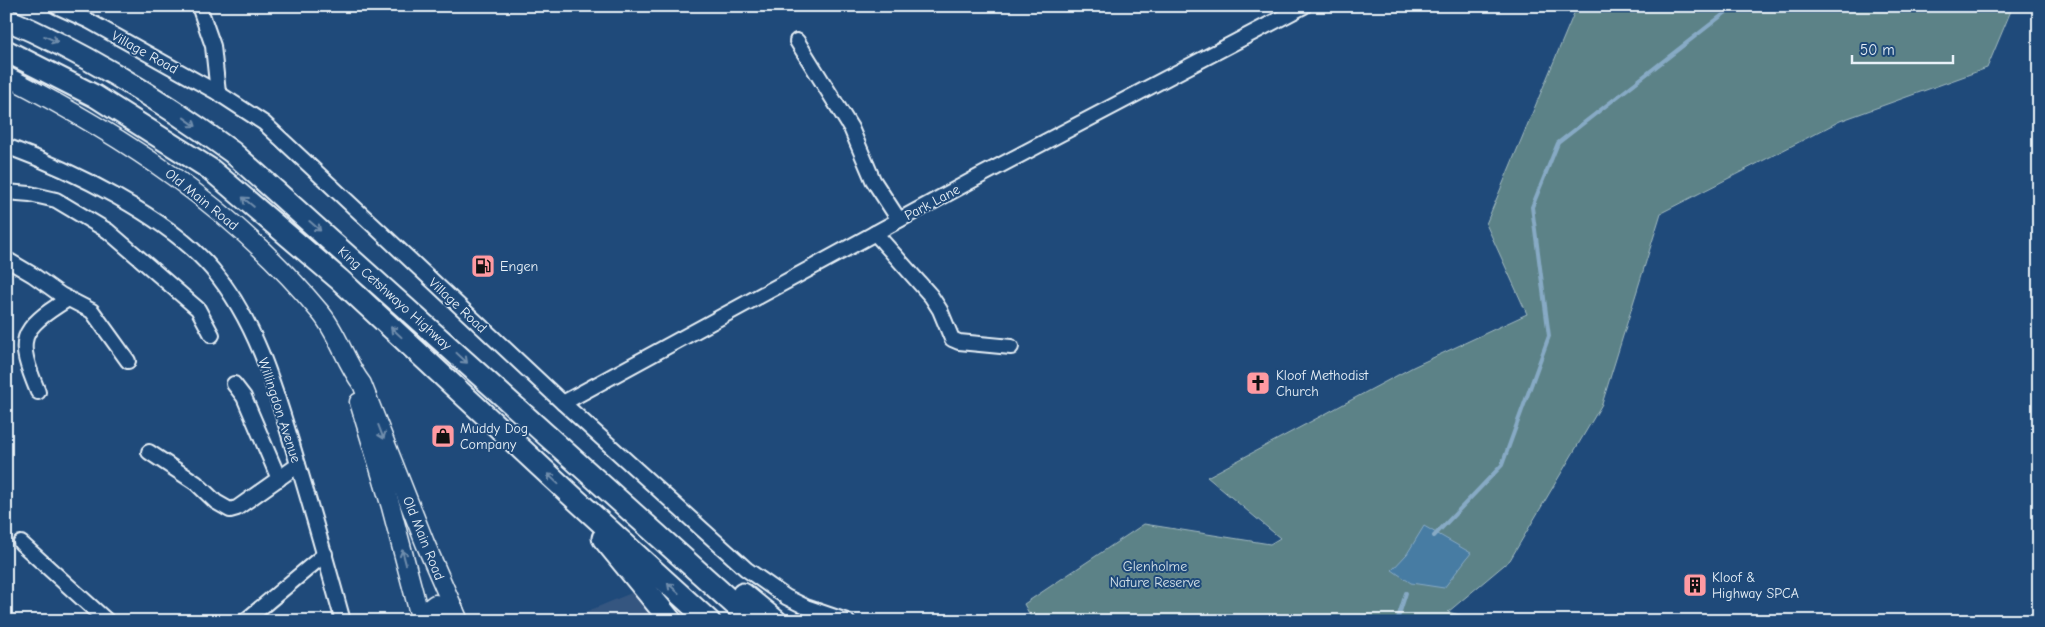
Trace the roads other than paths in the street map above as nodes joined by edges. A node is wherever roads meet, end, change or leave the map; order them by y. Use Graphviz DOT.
graph roads {
  1 [pos="56,6"];
  2 [pos="200,6"];
  3 [pos="1304,6"];
  4 [pos="6,19"];
  5 [pos="797,41"];
  6 [pos="6,51"];
  7 [pos="6,76"];
  8 [pos="218,93"];
  9 [pos="6,146"];
  10 [pos="6,192"];
  11 [pos="899,220"];
  12 [pos="876,233"];
  13 [pos="6,259"];
  14 [pos="68,299"];
  15 [pos="212,335"];
  16 [pos="1011,346"];
  17 [pos="128,361"];
  18 [pos="353,372"];
  19 [pos="234,384"];
  20 [pos="38,392"];
  21 [pos="563,403"];
  22 [pos="149,452"];
  23 [pos="298,465"];
  24 [pos="279,479"];
  25 [pos="572,496"];
  26 [pos="21,543"];
  27 [pos="669,544"];
  28 [pos="325,554"];
  29 [pos="439,559"];
  30 [pos="412,586"];
  31 [pos="456,615"];
  32 [pos="107,621"];
  33 [pos="245,621"];
  34 [pos="343,621"];
  35 [pos="422,621"];
  36 [pos="671,621"];
  37 [pos="710,621"];
  38 [pos="753,621"];
  39 [pos="776,621"];
  40 [pos="847,621"];
  1 -- 8 [label="street, Village Road"];
  2 -- 8 [label="street"];
  3 -- 11 [label="street, Park Lane"];
  4 -- 27 [label="highway, King Cetshwayo Highway, one-way"];
  5 -- 11 [label="street"];
  25 -- 6 [label="highway, King Cetshwayo Highway, one-way"];
  7 -- 18 [label="main road, Old Main Road"];
  8 -- 21 [label="street, Village Road"];
  9 -- 23 [label="street, Willingdon Avenue"];
  10 -- 15 [label="street"];
  11 -- 12 [label="street, Park Lane"];
  12 -- 16 [label="street"];
  12 -- 21 [label="street, Park Lane"];
  13 -- 14 [label="street"];
  14 -- 17 [label="street"];
  14 -- 20 [label="street"];
  18 -- 29 [label="main road, Old Main Road, one-way"];
  30 -- 18 [label="main road, Old Main Road, one-way"];
  19 -- 24 [label="street"];
  21 -- 40 [label="street, Village Road"];
  22 -- 24 [label="street"];
  23 -- 24 [label="street"];
  23 -- 28 [label="street, Willingdon Avenue"];
  25 -- 36 [label="highway"];
  37 -- 25 [label="highway, King Cetshwayo Highway, one-way"];
  26 -- 32 [label="street"];
  27 -- 38 [label="highway, King Cetshwayo Highway"];
  27 -- 39 [label="highway"];
  28 -- 33 [label="street"];
  28 -- 34 [label="street, Willingdon Avenue"];
  29 -- 30 [label="main road"];
  29 -- 31 [label="main road, Old Main Road"];
  30 -- 35 [label="main road, Old Main Road"];
  31 -- 35 [label="main road"];
}
